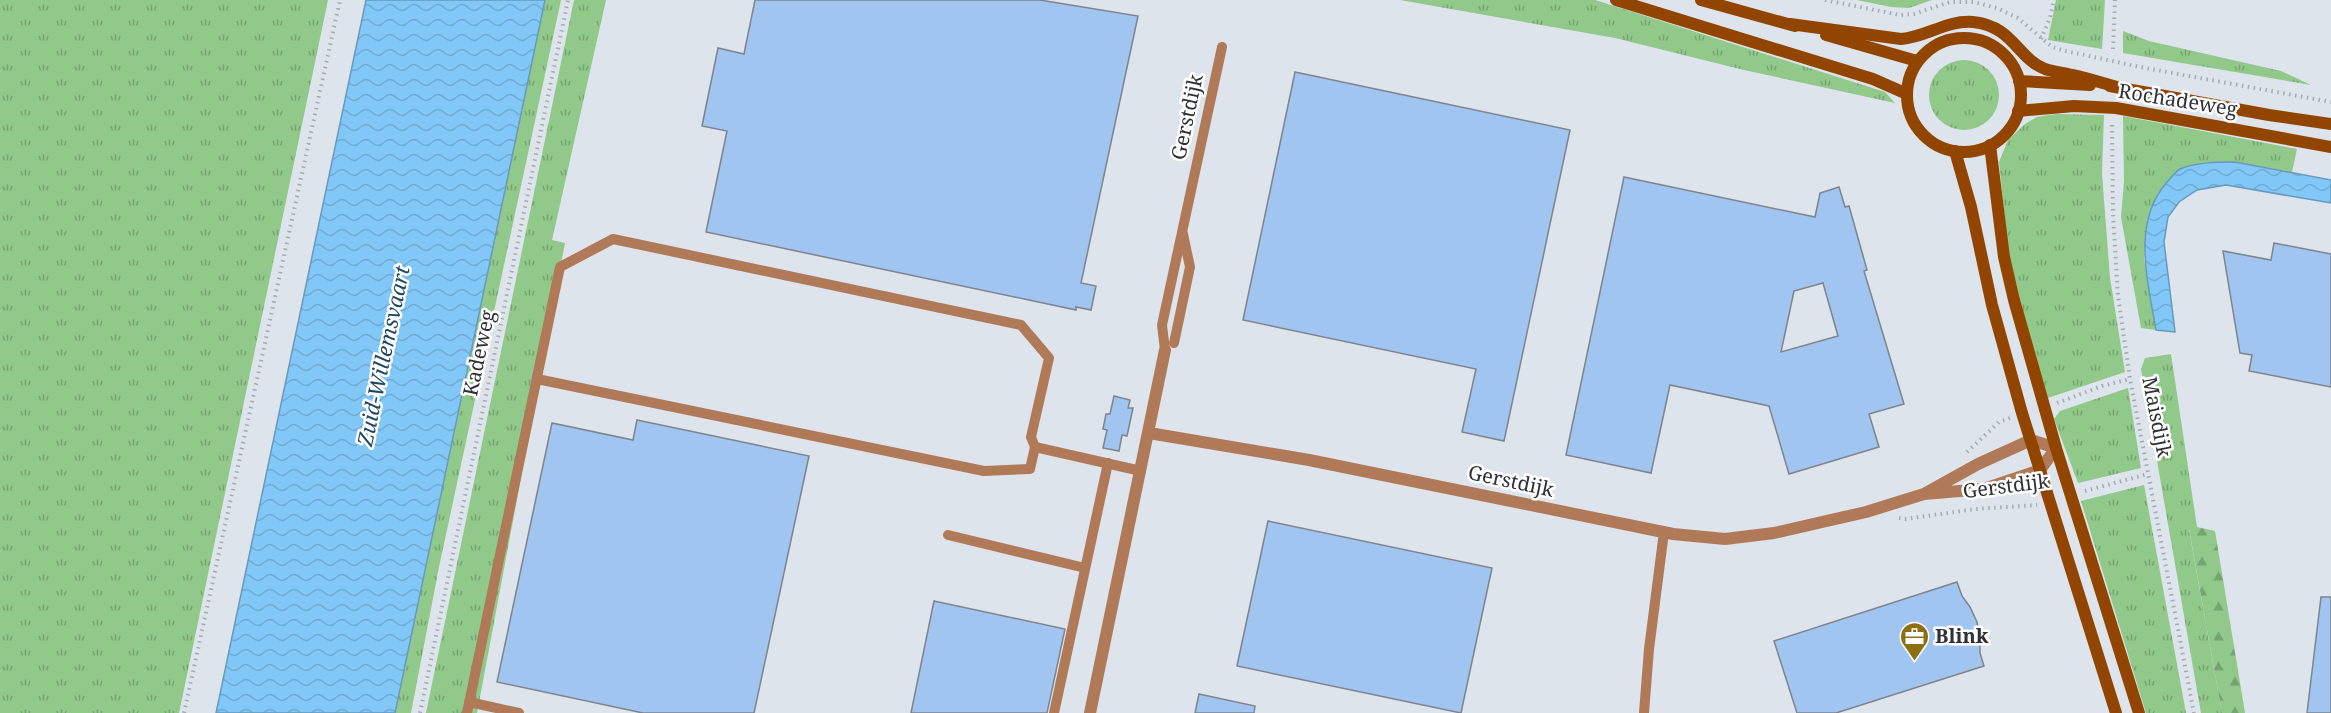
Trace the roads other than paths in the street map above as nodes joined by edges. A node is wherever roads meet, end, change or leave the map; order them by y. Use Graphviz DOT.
graph roads {
  1 [pos="1616,0"];
  2 [pos="1701,0"];
  3 [pos="1790,24"];
  4 [pos="1222,48"];
  5 [pos="1917,62"];
  6 [pos="2019,81"];
  7 [pos="2117,87"];
  8 [pos="1907,94"];
  9 [pos="2018,111"];
  10 [pos="2331,124"];
  11 [pos="1990,145"];
  12 [pos="2331,147"];
  13 [pos="1955,151"];
  14 [pos="1169,346"];
  15 [pos="537,379"];
  16 [pos="1149,433"];
  17 [pos="2031,440"];
  18 [pos="1035,447"];
  19 [pos="2056,448"];
  20 [pos="1108,464"];
  21 [pos="2040,470"];
  22 [pos="1141,471"];
  23 [pos="1924,494"];
  24 [pos="1664,532"];
  25 [pos="948,536"];
  26 [pos="1085,568"];
  27 [pos="468,707"];
  28 [pos="519,713"];
  29 [pos="1054,713"];
  30 [pos="1090,713"];
  31 [pos="1644,713"];
  32 [pos="2116,713"];
  33 [pos="2139,713"];
  1 -- 8 [label="main road"];
  2 -- 3 [label="main road"];
  3 -- 5 [label="main road"];
  3 -- 7 [label="main road"];
  4 -- 14 [label="lane, Gerstdijk"];
  5 -- 6 [label="main road"];
  5 -- 8 [label="main road"];
  6 -- 7 [label="main road, Rochadeweg"];
  6 -- 9 [label="main road"];
  7 -- 10 [label="main road, Rochadeweg"];
  8 -- 13 [label="main road"];
  9 -- 11 [label="main road"];
  9 -- 12 [label="main road, Rochadeweg"];
  11 -- 13 [label="main road"];
  11 -- 19 [label="main road"];
  13 -- 17 [label="main road"];
  14 -- 16 [label="street, Gerstdijk"];
  15 -- 18 [label="lane"];
  15 -- 18 [label="lane"];
  15 -- 27 [label="lane"];
  16 -- 22 [label="street, Gerstdijk"];
  16 -- 24 [label="street, Gerstdijk"];
  17 -- 19 [label="street, Gerstdijk"];
  17 -- 21 [label="main road"];
  17 -- 23 [label="street, Gerstdijk"];
  18 -- 20 [label="lane"];
  19 -- 21 [label="street, Gerstdijk"];
  19 -- 33 [label="main road"];
  20 -- 22 [label="lane"];
  20 -- 26 [label="lane"];
  21 -- 23 [label="street, Gerstdijk"];
  21 -- 32 [label="main road"];
  22 -- 30 [label="street, Gerstdijk"];
  23 -- 24 [label="street, Gerstdijk"];
  24 -- 31 [label="lane"];
  25 -- 26 [label="lane"];
  26 -- 29 [label="lane"];
  27 -- 28 [label="lane"];
}
